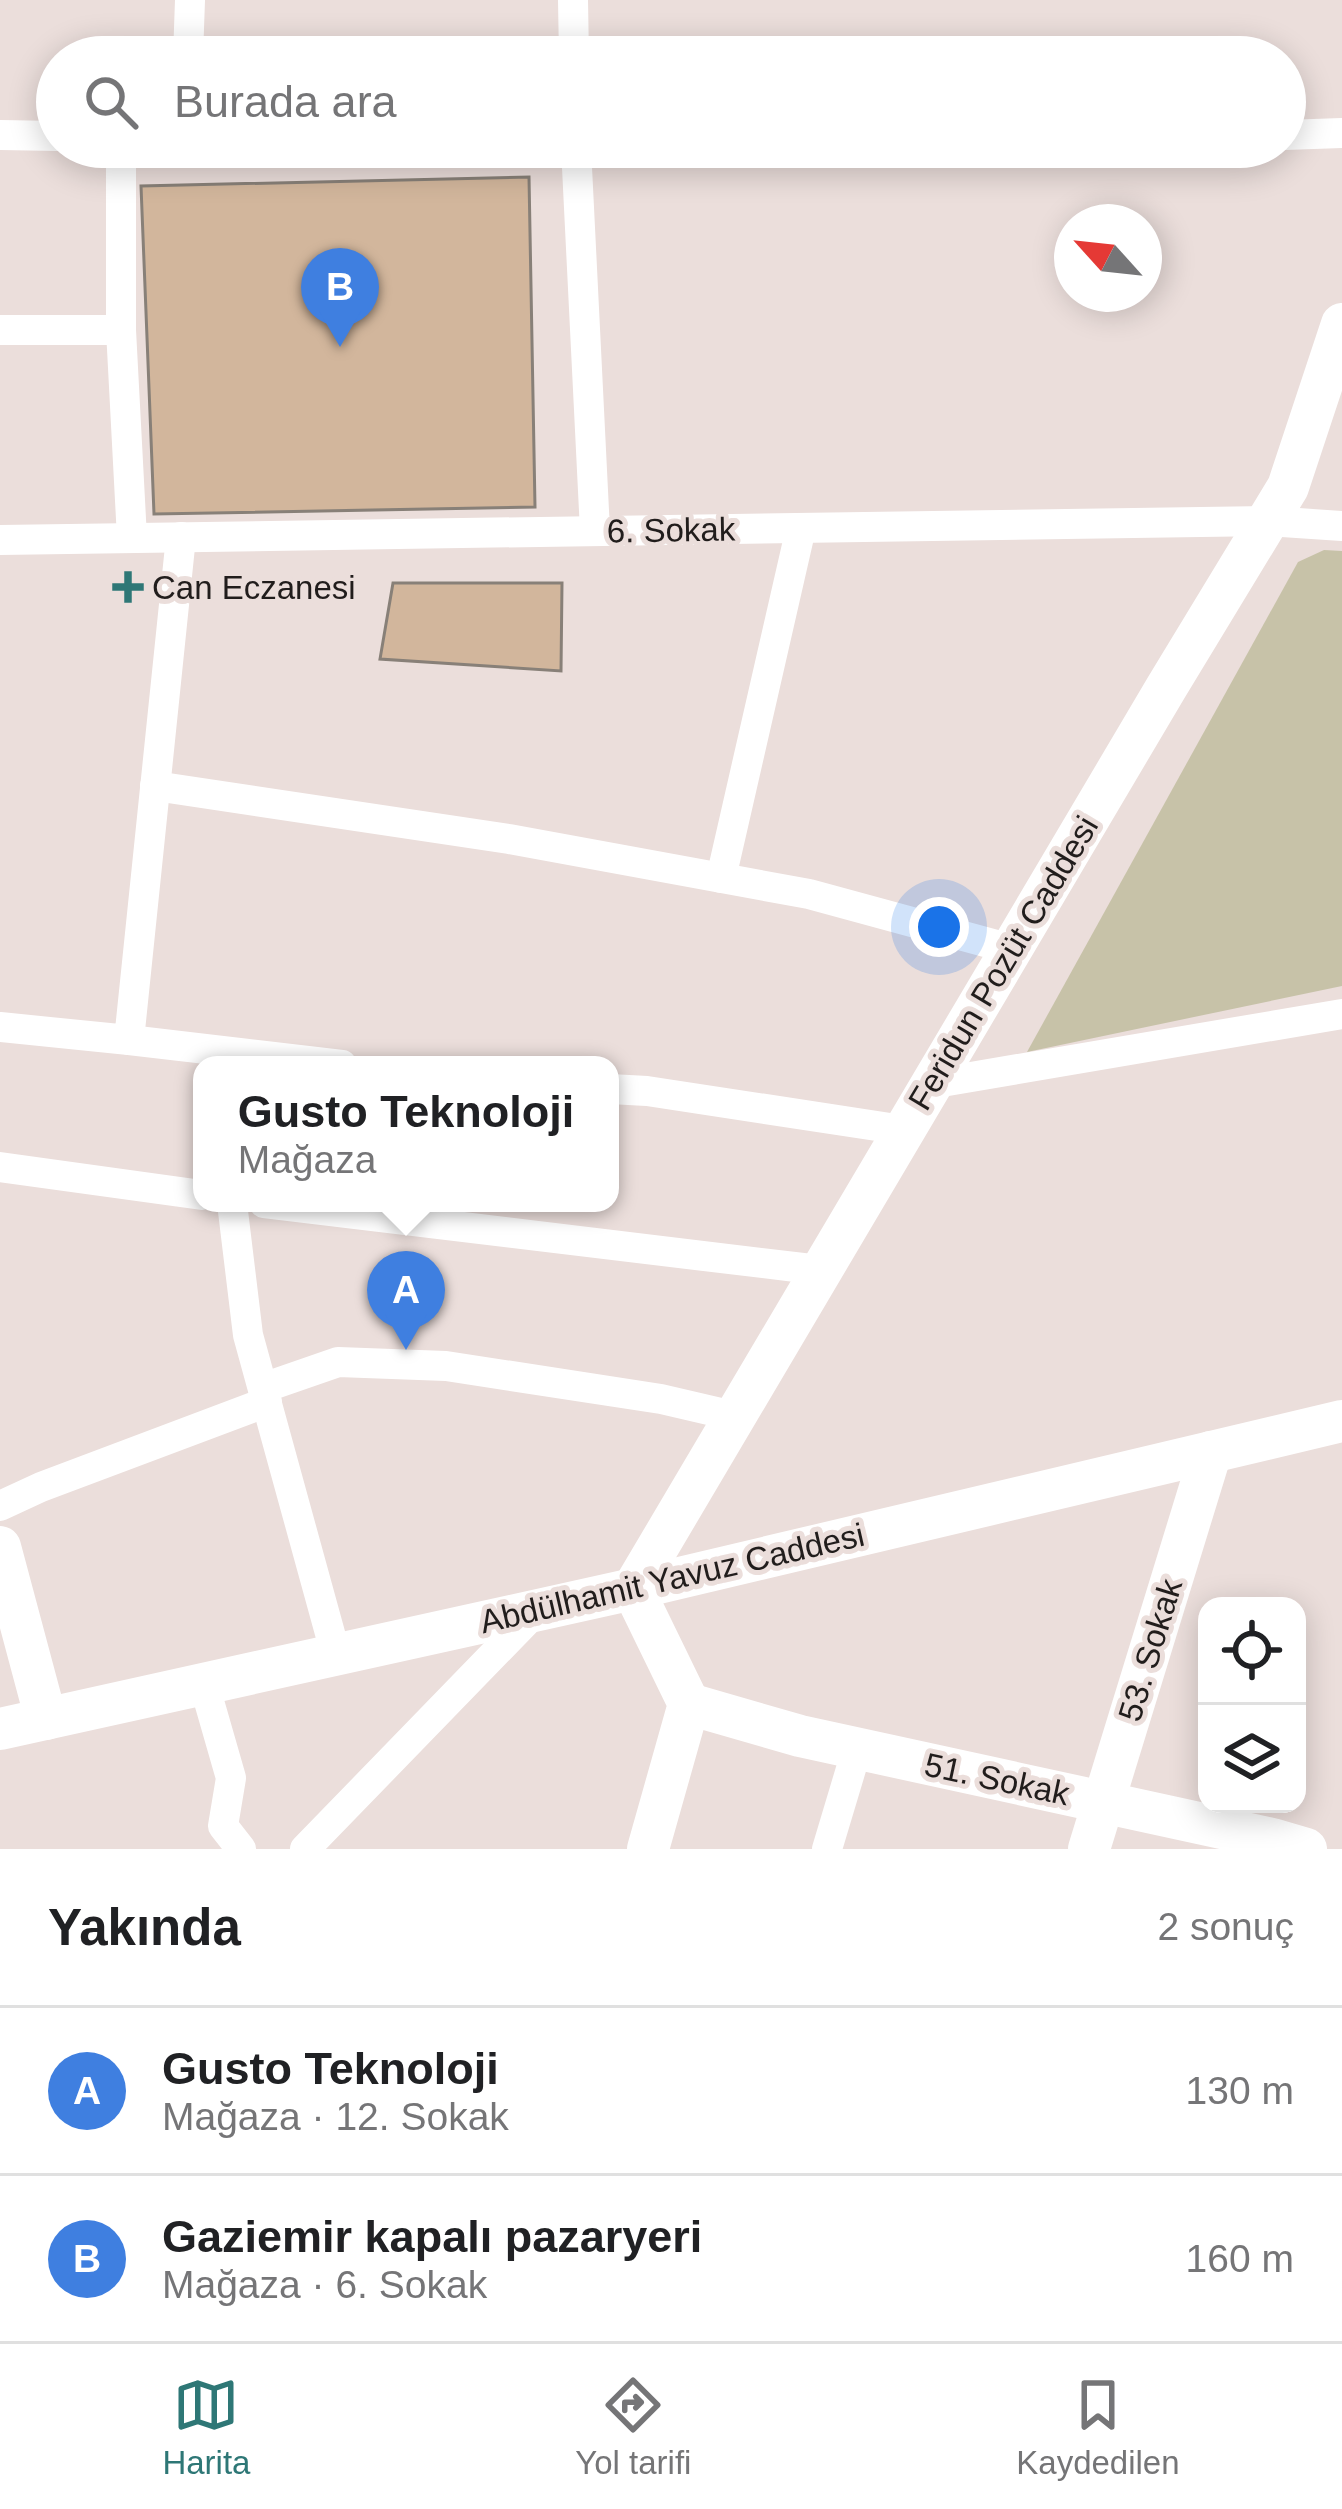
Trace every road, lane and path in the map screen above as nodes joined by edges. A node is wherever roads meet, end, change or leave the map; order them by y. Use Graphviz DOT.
graph roads {
  1 [pos="190,0"];
  2 [pos="573,0"];
  3 [pos="189,36"];
  4 [pos="574,36"];
  5 [pos="1342,133"];
  6 [pos="1306,134"];
  7 [pos="0,135"];
  8 [pos="36,136"];
  9 [pos="121,168"];
  10 [pos="577,168"];
  11 [pos="1342,323"];
  12 [pos="0,330"];
  13 [pos="121,330"];
  14 [pos="1268,521"];
  15 [pos="1342,526"];
  16 [pos="801,528"];
  17 [pos="595,531"];
  18 [pos="181,537"];
  19 [pos="132,538"];
  20 [pos="0,540"];
  21 [pos="155,786"];
  22 [pos="721,878"];
  23 [pos="1011,949"];
  24 [pos="1342,1014"];
  25 [pos="0,1027"];
  26 [pos="130,1040"];
  27 [pos="266,1056"];
  28 [pos="930,1084"];
  29 [pos="619,1090"];
  30 [pos="903,1130"];
  31 [pos="0,1167"];
  32 [pos="193,1194"];
  33 [pos="233,1212"];
  34 [pos="339,1212"];
  35 [pos="820,1270"];
  36 [pos="265,1395"];
  37 [pos="734,1416"];
  38 [pos="1342,1420"];
  39 [pos="1210,1452"];
  40 [pos="0,1506"];
  41 [pos="0,1547"];
  42 [pos="632,1589"];
  43 [pos="537,1610"];
  44 [pos="336,1655"];
  45 [pos="204,1684"];
  46 [pos="689,1704"];
  47 [pos="46,1719"];
  48 [pos="0,1729"];
  49 [pos="857,1749"];
  50 [pos="1103,1802"];
  51 [pos="1229,1839"];
  52 [pos="241,1849"];
  53 [pos="305,1849"];
  54 [pos="647,1849"];
  55 [pos="827,1849"];
  56 [pos="1090,1849"];
  57 [pos="1306,1849"];
  1 -- 3 [label="street"];
  2 -- 4 [label="street"];
  5 -- 6 [label="street"];
  7 -- 8 [label="street"];
  9 -- 13 [label="street"];
  10 -- 17 [label="street"];
  11 -- 14 [label="street, Feridun Pozüt Caddesi"];
  12 -- 13 [label="street"];
  13 -- 19 [label="street"];
  14 -- 15 [label="street, 6. Sokak"];
  14 -- 16 [label="street, 6. Sokak"];
  14 -- 23 [label="street, Feridun Pozüt Caddesi"];
  16 -- 17 [label="street, 6. Sokak"];
  16 -- 22 [label="street"];
  17 -- 18 [label="street, 6. Sokak"];
  18 -- 19 [label="street, 6. Sokak"];
  18 -- 21 [label="street"];
  19 -- 20 [label="street, 6. Sokak"];
  21 -- 22 [label="street"];
  21 -- 26 [label="street"];
  22 -- 23 [label="street"];
  23 -- 28 [label="street, Feridun Pozüt Caddesi"];
  24 -- 28 [label="street"];
  25 -- 26 [label="street"];
  26 -- 27 [label="street"];
  28 -- 30 [label="street, Feridun Pozüt Caddesi"];
  29 -- 30 [label="street"];
  30 -- 35 [label="street, Feridun Pozüt Caddesi"];
  31 -- 32 [label="street"];
  33 -- 36 [label="street"];
  34 -- 35 [label="street"];
  35 -- 37 [label="street, Feridun Pozüt Caddesi"];
  36 -- 37 [label="street"];
  36 -- 40 [label="street"];
  36 -- 44 [label="street"];
  37 -- 42 [label="street, Feridun Pozüt Caddesi"];
  38 -- 39 [label="street, Abdülhamit Yavuz Caddesi"];
  39 -- 42 [label="street, Abdülhamit Yavuz Caddesi"];
  39 -- 50 [label="street, 53. Sokak"];
  41 -- 47 [label="street"];
  42 -- 43 [label="street, Abdülhamit Yavuz Caddesi"];
  42 -- 46 [label="street"];
  43 -- 44 [label="street, Abdülhamit Yavuz Caddesi"];
  43 -- 53 [label="street"];
  44 -- 45 [label="street, Abdülhamit Yavuz Caddesi"];
  45 -- 47 [label="street, Abdülhamit Yavuz Caddesi"];
  45 -- 52 [label="street"];
  46 -- 49 [label="street, 51. Sokak"];
  46 -- 54 [label="street"];
  47 -- 48 [label="street, Abdülhamit Yavuz Caddesi"];
  49 -- 50 [label="street, 51. Sokak"];
  49 -- 55 [label="street"];
  50 -- 51 [label="street, 51. Sokak"];
  50 -- 56 [label="street, 53. Sokak"];
  51 -- 57 [label="street, 51. Sokak"];
}
